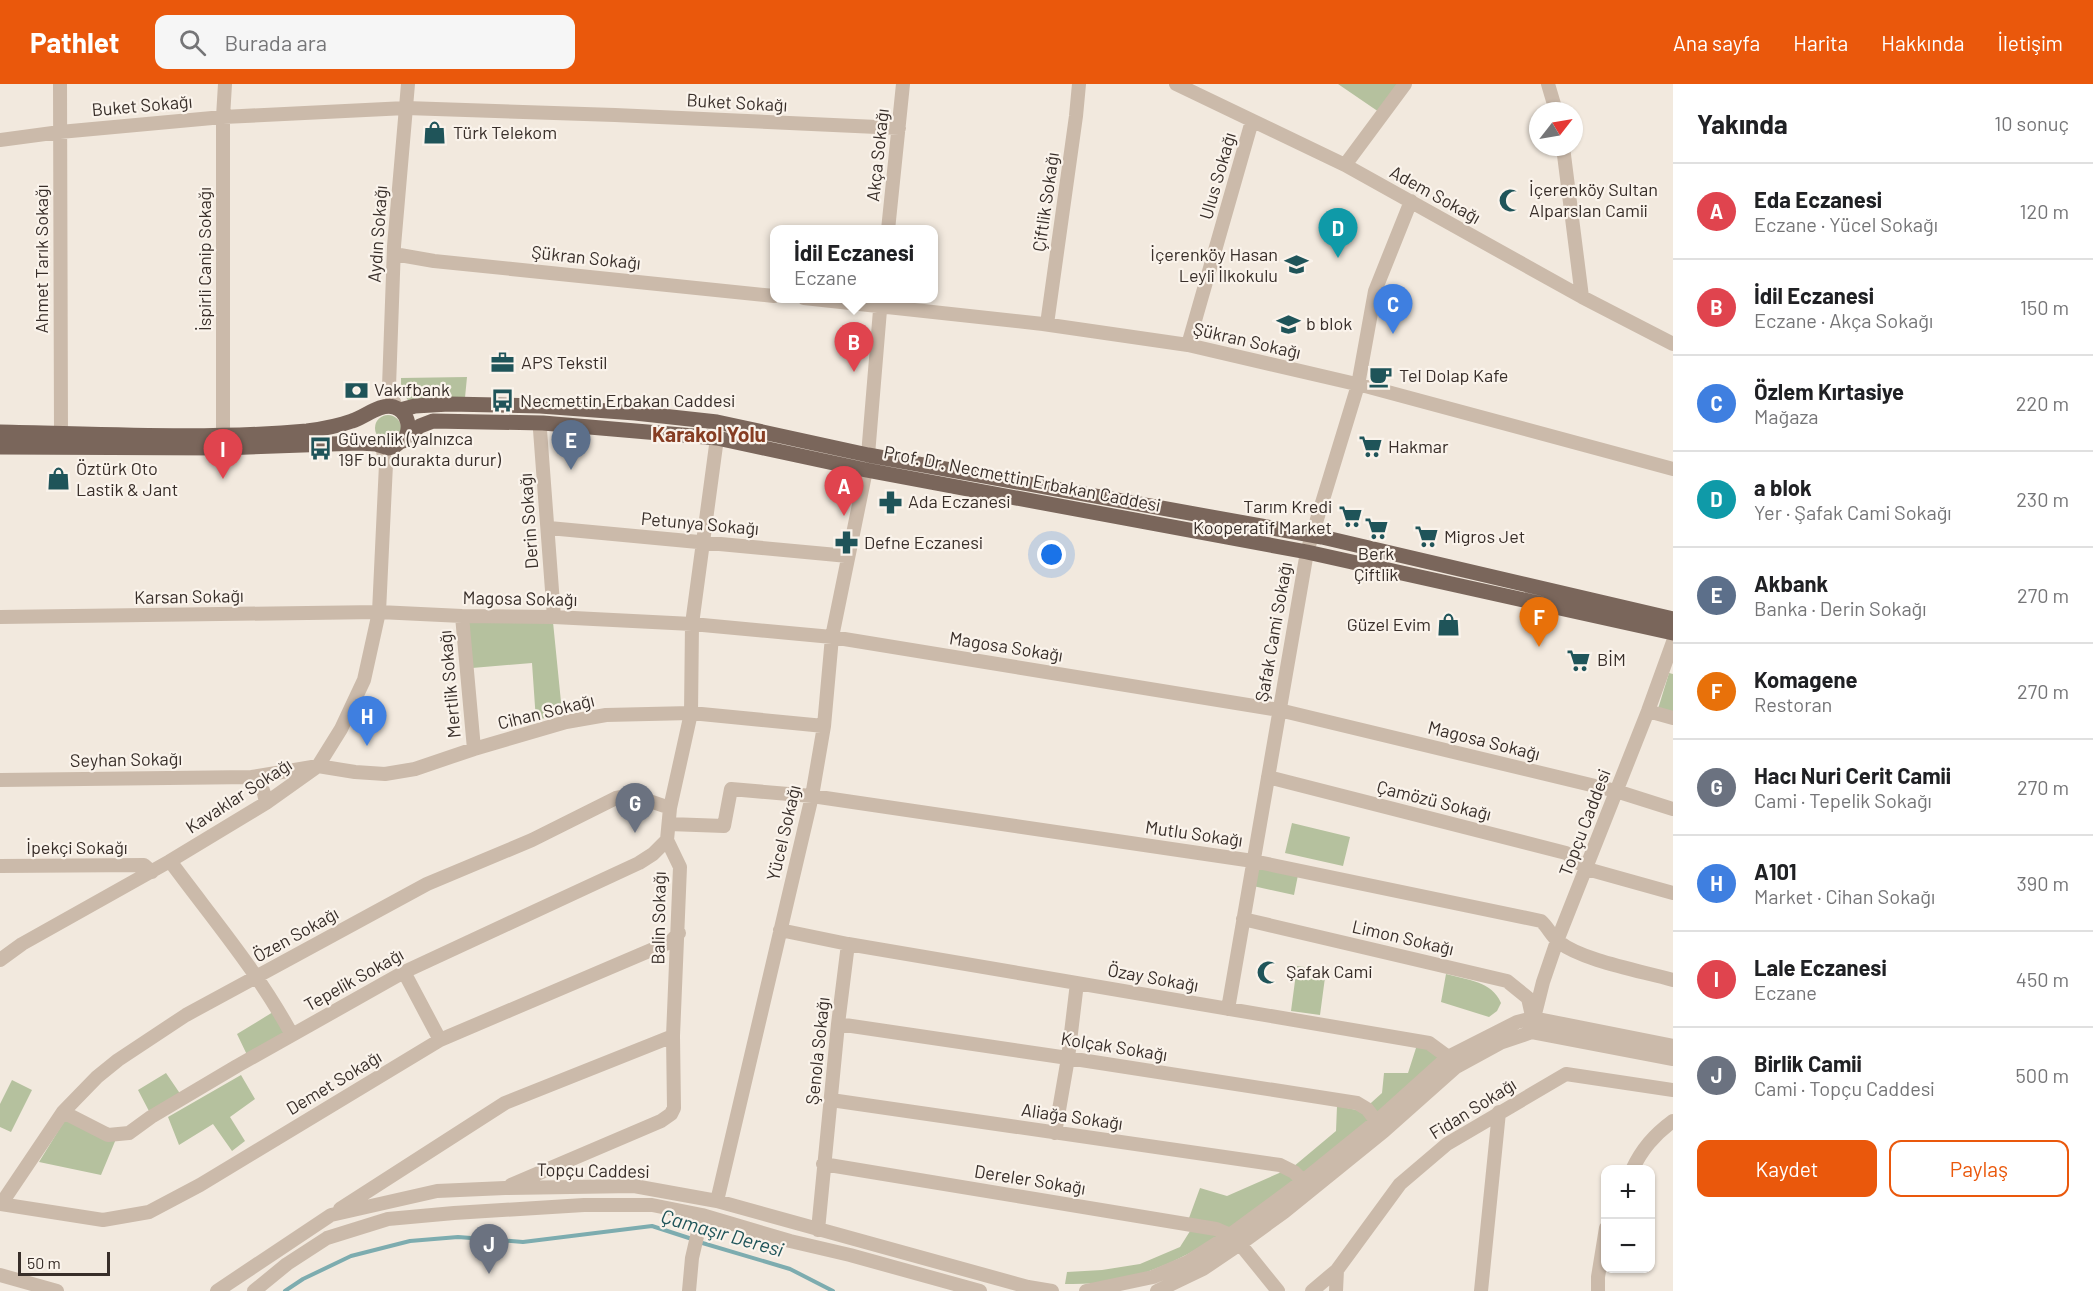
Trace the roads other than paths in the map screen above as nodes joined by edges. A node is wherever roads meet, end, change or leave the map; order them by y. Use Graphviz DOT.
graph roads {
  1 [pos="60,84"];
  2 [pos="225,84"];
  3 [pos="408,84"];
  4 [pos="903,84"];
  5 [pos="1079,84"];
  6 [pos="1176,84"];
  7 [pos="1405,84"];
  8 [pos="1548,84"];
  9 [pos="1553,102"];
  10 [pos="406,108"];
  11 [pos="223,117"];
  12 [pos="1252,121"];
  13 [pos="899,128"];
  14 [pos="60,132"];
  15 [pos="0,140"];
  16 [pos="1564,156"];
  17 [pos="1345,165"];
  18 [pos="1411,201"];
  19 [pos="889,225"];
  20 [pos="394,254"];
  21 [pos="770,296"];
  22 [pos="1582,297"];
  23 [pos="880,303"];
  24 [pos="888,303"];
  25 [pos="1047,324"];
  26 [pos="1673,344"];
  27 [pos="1188,345"];
  28 [pos="1358,385"];
  29 [pos="388,409"];
  30 [pos="543,423"];
  31 [pos="0,432"];
  32 [pos="61,433"];
  33 [pos="224,435"];
  34 [pos="717,438"];
  35 [pos="389,445"];
  36 [pos="0,447"];
  37 [pos="867,462"];
  38 [pos="1673,469"];
  39 [pos="549,528"];
  40 [pos="1310,536"];
  41 [pos="703,542"];
  42 [pos="1306,552"];
  43 [pos="848,556"];
  44 [pos="379,612"];
  45 [pos="462,616"];
  46 [pos="0,617"];
  47 [pos="554,617"];
  48 [pos="1673,619"];
  49 [pos="692,624"];
  50 [pos="1673,633"];
  51 [pos="832,637"];
  52 [pos="1673,642"];
  53 [pos="1279,710"];
  54 [pos="1648,711"];
  55 [pos="691,713"];
  56 [pos="1673,718"];
  57 [pos="824,726"];
  58 [pos="474,750"];
  59 [pos="318,766"];
  60 [pos="252,777"];
  61 [pos="1268,777"];
  62 [pos="0,780"];
  63 [pos="1616,791"];
  64 [pos="813,796"];
  65 [pos="266,802"];
  66 [pos="670,808"];
  67 [pos="1673,809"];
  68 [pos="669,824"];
  69 [pos="667,840"];
  70 [pos="170,861"];
  71 [pos="1253,861"];
  72 [pos="0,866"];
  73 [pos="1587,869"];
  74 [pos="152,872"];
  75 [pos="1673,893"];
  76 [pos="1243,920"];
  77 [pos="780,930"];
  78 [pos="679,933"];
  79 [pos="1557,941"];
  80 [pos="848,944"];
  81 [pos="0,960"];
  82 [pos="404,972"];
  83 [pos="257,977"];
  84 [pos="1673,980"];
  85 [pos="1077,983"];
  86 [pos="1228,1009"];
  87 [pos="838,1024"];
  88 [pos="1532,1025"];
  89 [pos="292,1035"];
  90 [pos="674,1036"];
  91 [pos="440,1040"];
  92 [pos="1673,1046"];
  93 [pos="1068,1058"];
  94 [pos="1673,1059"];
  95 [pos="1452,1062"];
  96 [pos="1673,1090"];
  97 [pos="831,1100"];
  98 [pos="63,1112"];
  99 [pos="1499,1112"];
  100 [pos="1673,1121"];
  101 [pos="1381,1126"];
  102 [pos="1055,1133"];
  103 [pos="824,1164"];
  104 [pos="1634,1165"];
  105 [pos="1307,1186"];
  106 [pos="505,1188"];
  107 [pos="717,1201"];
  108 [pos="1,1204"];
  109 [pos="331,1215"];
  110 [pos="700,1219"];
  111 [pos="818,1230"];
  112 [pos="1235,1239"];
  113 [pos="1601,1264"];
  114 [pos="1337,1270"];
  115 [pos="0,1275"];
  116 [pos="1118,1289"];
  117 [pos="57,1291"];
  118 [pos="217,1291"];
  119 [pos="254,1291"];
  120 [pos="689,1291"];
  121 [pos="980,1291"];
  122 [pos="1052,1291"];
  123 [pos="1086,1291"];
  124 [pos="1157,1291"];
  125 [pos="1278,1291"];
  126 [pos="1312,1291"];
  127 [pos="1336,1291"];
  128 [pos="1480,1291"];
  129 [pos="1598,1291"];
  1 -- 14 [label="street, Ahmet Tarık Sokağı"];
  2 -- 11 [label="street, İspirli Canip Sokağı"];
  3 -- 10 [label="street, Aydın Sokağı"];
  4 -- 13 [label="street, Akça Sokağı"];
  5 -- 25 [label="street, Çiftlik Sokağı"];
  6 -- 12 [label="street, Adem Sokağı"];
  7 -- 17 [label="street"];
  8 -- 9 [label="street"];
  10 -- 11 [label="street, Buket Sokağı"];
  10 -- 13 [label="street, Buket Sokağı"];
  10 -- 20 [label="street, Aydın Sokağı"];
  11 -- 14 [label="street, Buket Sokağı"];
  11 -- 33 [label="street, İspirli Canip Sokağı"];
  12 -- 17 [label="street, Adem Sokağı"];
  12 -- 27 [label="street, Ulus Sokağı"];
  13 -- 19 [label="street, Akça Sokağı"];
  14 -- 15 [label="street, Buket Sokağı"];
  14 -- 32 [label="street, Ahmet Tarık Sokağı"];
  16 -- 22 [label="street"];
  17 -- 18 [label="street, Adem Sokağı"];
  18 -- 22 [label="street, Adem Sokağı"];
  18 -- 28 [label="street, Şafak Cami Sokağı"];
  20 -- 21 [label="street, Şükran Sokağı"];
  20 -- 29 [label="street, Aydın Sokağı"];
  22 -- 26 [label="street, Adem Sokağı"];
  23 -- 37 [label="street"];
  24 -- 25 [label="street, Şükran Sokağı"];
  25 -- 27 [label="street, Şükran Sokağı"];
  27 -- 28 [label="street, Şükran Sokağı"];
  28 -- 38 [label="street, Şükran Sokağı"];
  28 -- 40 [label="street, Şafak Cami Sokağı"];
  29 -- 33 [label="main road, Prof. Dr. Necmettin Erbakan Caddesi"];
  29 -- 35 [label="main road"];
  29 -- 35 [label="main road"];
  29 -- 37 [label="main road, Prof. Dr. Necmettin Erbakan Caddesi"];
  30 -- 34 [label="main road, Prof. Dr. Necmettin Erbakan Caddesi"];
  30 -- 35 [label="main road, Prof. Dr. Necmettin Erbakan Caddesi"];
  30 -- 39 [label="street, Derin Sokağı"];
  31 -- 32 [label="main road, Prof. Dr. Necmettin Erbakan Caddesi"];
  32 -- 33 [label="main road, Prof. Dr. Necmettin Erbakan Caddesi"];
  34 -- 37 [label="main road, Prof. Dr. Necmettin Erbakan Caddesi"];
  34 -- 41 [label="street"];
  35 -- 36 [label="main road"];
  35 -- 44 [label="street, Kavaklar Sokağı"];
  37 -- 40 [label="main road, Prof. Dr. Necmettin Erbakan Caddesi"];
  37 -- 42 [label="main road, Prof. Dr. Necmettin Erbakan Caddesi"];
  37 -- 43 [label="street, Yücel Sokağı"];
  39 -- 41 [label="street, Petunya Sokağı"];
  39 -- 47 [label="street, Derin Sokağı"];
  40 -- 42 [label="street, Şafak Cami Sokağı"];
  40 -- 48 [label="main road, Prof. Dr. Necmettin Erbakan Caddesi"];
  41 -- 43 [label="street, Petunya Sokağı"];
  41 -- 49 [label="street"];
  42 -- 50 [label="main road, Prof. Dr. Necmettin Erbakan Caddesi"];
  42 -- 53 [label="street, Şafak Cami Sokağı"];
  43 -- 51 [label="street, Yücel Sokağı"];
  44 -- 45 [label="street, Magosa Sokağı"];
  44 -- 46 [label="street, Karsan Sokağı"];
  44 -- 59 [label="street, Kavaklar Sokağı"];
  45 -- 47 [label="street, Magosa Sokağı"];
  45 -- 58 [label="street, Mertlik Sokağı"];
  47 -- 49 [label="street, Magosa Sokağı"];
  49 -- 51 [label="street, Magosa Sokağı"];
  49 -- 55 [label="street"];
  51 -- 53 [label="street, Magosa Sokağı"];
  51 -- 57 [label="street, Yücel Sokağı"];
  52 -- 54 [label="street, Topçu Caddesi"];
  53 -- 61 [label="street, Şafak Cami Sokağı"];
  53 -- 63 [label="street, Magosa Sokağı"];
  54 -- 56 [label="street"];
  54 -- 63 [label="street, Topçu Caddesi"];
  55 -- 57 [label="street, Cihan Sokağı"];
  55 -- 58 [label="street, Cihan Sokağı"];
  55 -- 66 [label="street"];
  57 -- 64 [label="street, Yücel Sokağı"];
  58 -- 59 [label="street, Cihan Sokağı"];
  59 -- 60 [label="street, Seyhan Sokağı"];
  59 -- 65 [label="street, Kavaklar Sokağı"];
  60 -- 62 [label="street, Seyhan Sokağı"];
  60 -- 65 [label="street"];
  61 -- 71 [label="street, Şafak Cami Sokağı"];
  61 -- 73 [label="street, Çamözü Sokağı"];
  63 -- 67 [label="street, Magosa Sokağı"];
  63 -- 73 [label="street, Topçu Caddesi"];
  64 -- 68 [label="street, Mutlu Sokağı"];
  64 -- 71 [label="street, Mutlu Sokağı"];
  64 -- 77 [label="street, Yücel Sokağı"];
  65 -- 70 [label="street, Kavaklar Sokağı"];
  66 -- 68 [label="street"];
  66 -- 83 [label="street, Özen Sokağı"];
  68 -- 69 [label="street"];
  69 -- 78 [label="street, Balin Sokağı"];
  69 -- 82 [label="street, Tepelik Sokağı"];
  70 -- 74 [label="street, Kavaklar Sokağı"];
  70 -- 83 [label="street"];
  71 -- 76 [label="street, Şafak Cami Sokağı"];
  71 -- 79 [label="street, Mutlu Sokağı"];
  72 -- 74 [label="street, İpekçi Sokağı"];
  73 -- 75 [label="street, Çamözü Sokağı"];
  73 -- 79 [label="street, Topçu Caddesi"];
  74 -- 81 [label="street, Kavaklar Sokağı"];
  76 -- 86 [label="street, Şafak Cami Sokağı"];
  76 -- 88 [label="street, Limon Sokağı"];
  77 -- 80 [label="street"];
  77 -- 107 [label="street, Yücel Sokağı"];
  78 -- 90 [label="street, Balin Sokağı"];
  78 -- 91 [label="street, Demet Sokağı"];
  79 -- 84 [label="street, Mutlu Sokağı"];
  79 -- 88 [label="street, Topçu Caddesi"];
  80 -- 85 [label="street, Özay Sokağı"];
  80 -- 87 [label="street, Şenola Sokağı"];
  82 -- 89 [label="street, Tepelik Sokağı"];
  82 -- 91 [label="street"];
  83 -- 89 [label="street"];
  83 -- 98 [label="street, Özen Sokağı"];
  85 -- 86 [label="street, Özay Sokağı"];
  85 -- 93 [label="street"];
  86 -- 95 [label="street, Özay Sokağı"];
  87 -- 93 [label="street, Kolçak Sokağı"];
  87 -- 97 [label="street, Şenola Sokağı"];
  88 -- 92 [label="street"];
  88 -- 94 [label="street"];
  88 -- 95 [label="street"];
  89 -- 98 [label="street, Tepelik Sokağı"];
  90 -- 106 [label="street, Balin Sokağı"];
  90 -- 109 [label="street"];
  91 -- 108 [label="street, Demet Sokağı"];
  93 -- 101 [label="street, Kolçak Sokağı"];
  93 -- 102 [label="street"];
  95 -- 101 [label="street"];
  96 -- 99 [label="street, Fidan Sokağı"];
  97 -- 102 [label="street, Aliağa Sokağı"];
  97 -- 103 [label="street, Şenola Sokağı"];
  98 -- 108 [label="street, Özen Sokağı"];
  99 -- 114 [label="street, Fidan Sokağı"];
  99 -- 128 [label="street"];
  100 -- 104 [label="street"];
  101 -- 105 [label="street"];
  102 -- 105 [label="street, Aliağa Sokağı"];
  103 -- 111 [label="street, Şenola Sokağı"];
  103 -- 112 [label="street, Dereler Sokağı"];
  105 -- 112 [label="street"];
  106 -- 107 [label="street, Topçu Caddesi"];
  106 -- 109 [label="street, Topçu Caddesi"];
  107 -- 111 [label="street, Topçu Caddesi"];
  109 -- 118 [label="street, Topçu Caddesi"];
  110 -- 119 [label="street, Topçu Caddesi"];
  110 -- 120 [label="street"];
  110 -- 121 [label="street, Topçu Caddesi"];
  111 -- 122 [label="street, Topçu Caddesi"];
  112 -- 116 [label="street"];
  112 -- 124 [label="street"];
  112 -- 125 [label="street"];
  113 -- 129 [label="street"];
  114 -- 126 [label="street, Fidan Sokağı"];
  114 -- 127 [label="street"];
  115 -- 117 [label="street"];
  116 -- 123 [label="street"];
}
